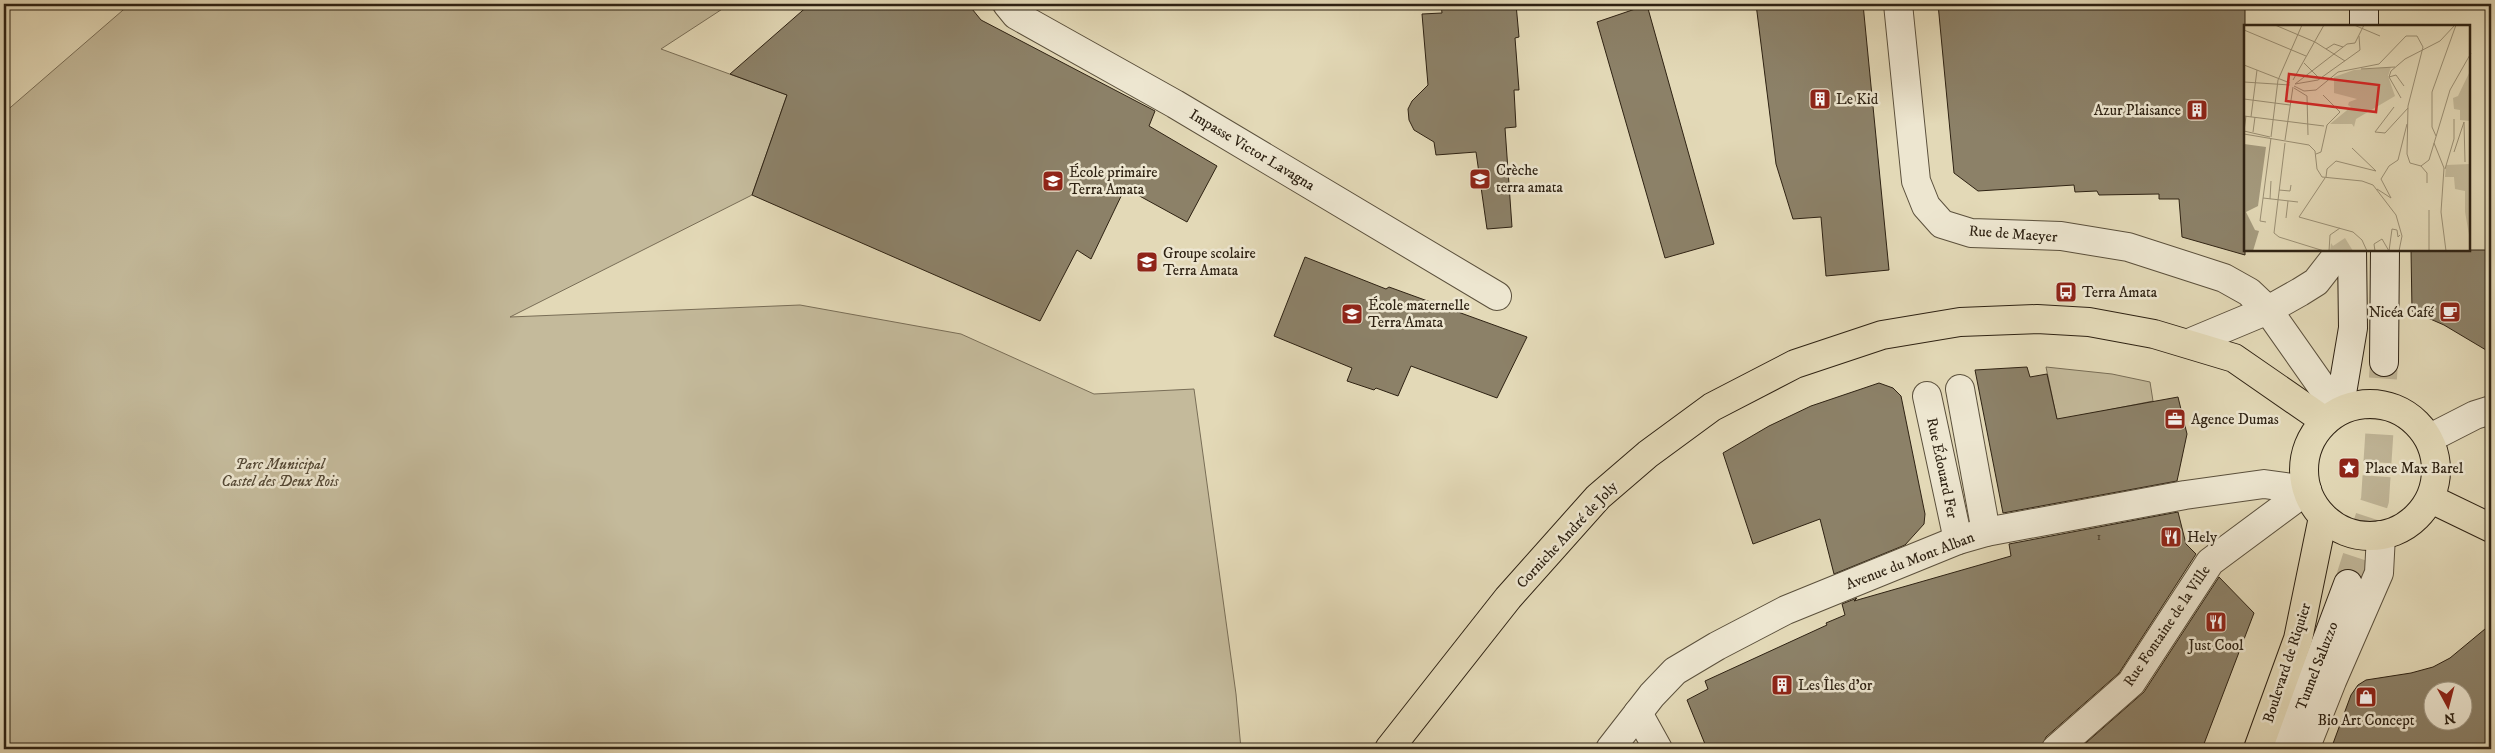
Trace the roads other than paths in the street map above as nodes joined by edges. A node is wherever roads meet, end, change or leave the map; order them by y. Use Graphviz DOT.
graph roads {
  1 [pos="1007,4"];
  2 [pos="1898,4"];
  3 [pos="2364,4"];
  4 [pos="2364,25"];
  5 [pos="2340,251"];
  6 [pos="2352,251"];
  7 [pos="2385,251"];
  8 [pos="1497,296"];
  9 [pos="2268,310"];
  10 [pos="2189,343"];
  11 [pos="2384,362"];
  12 [pos="1960,389"];
  13 [pos="1927,396"];
  14 [pos="2491,410"];
  15 [pos="2332,416"];
  16 [pos="2430,438"];
  17 [pos="2307,490"];
  18 [pos="2431,499"];
  19 [pos="2323,517"];
  20 [pos="2491,528"];
  21 [pos="1986,532"];
  22 [pos="2381,535"];
  23 [pos="1958,540"];
  24 [pos="2348,584"];
  25 [pos="1638,713"];
  26 [pos="1389,749"];
  27 [pos="1610,749"];
  28 [pos="1658,749"];
  29 [pos="2056,749"];
  30 [pos="2258,749"];
  31 [pos="2286,749"];
  32 [pos="2306,749"];
  1 -- 8 [label="street, Impasse Victor Lavagna"];
  2 -- 9 [label="street, Rue de Maeyer"];
  3 -- 4 [label="street"];
  5 -- 9 [label="street"];
  6 -- 15 [label="street"];
  7 -- 11 [label="street"];
  9 -- 10 [label="street"];
  9 -- 15 [label="street, Rue de Maeyer"];
  10 -- 15 [label="main road, Corniche André de Joly"];
  10 -- 26 [label="main road, Corniche André de Joly"];
  12 -- 21 [label="street, Rue Édouard Fer"];
  13 -- 23 [label="street, Rue Édouard Fer"];
  14 -- 16 [label="street"];
  15 -- 16 [label="main road"];
  15 -- 17 [label="main road"];
  16 -- 18 [label="main road"];
  17 -- 19 [label="main road"];
  17 -- 21 [label="street, Avenue du Mont Alban"];
  17 -- 29 [label="street, Rue Fontaine de la Ville"];
  18 -- 20 [label="main road"];
  18 -- 22 [label="main road"];
  19 -- 22 [label="main road"];
  19 -- 30 [label="main road, Boulevard de Riquier"];
  21 -- 23 [label="street, Avenue du Mont Alban"];
  22 -- 32 [label="street"];
  23 -- 25 [label="street, Avenue du Mont Alban"];
  24 -- 31 [label="street, Tunnel Saluzzo"];
  25 -- 27 [label="street, Avenue du Mont Alban"];
  25 -- 28 [label="street"];
}
